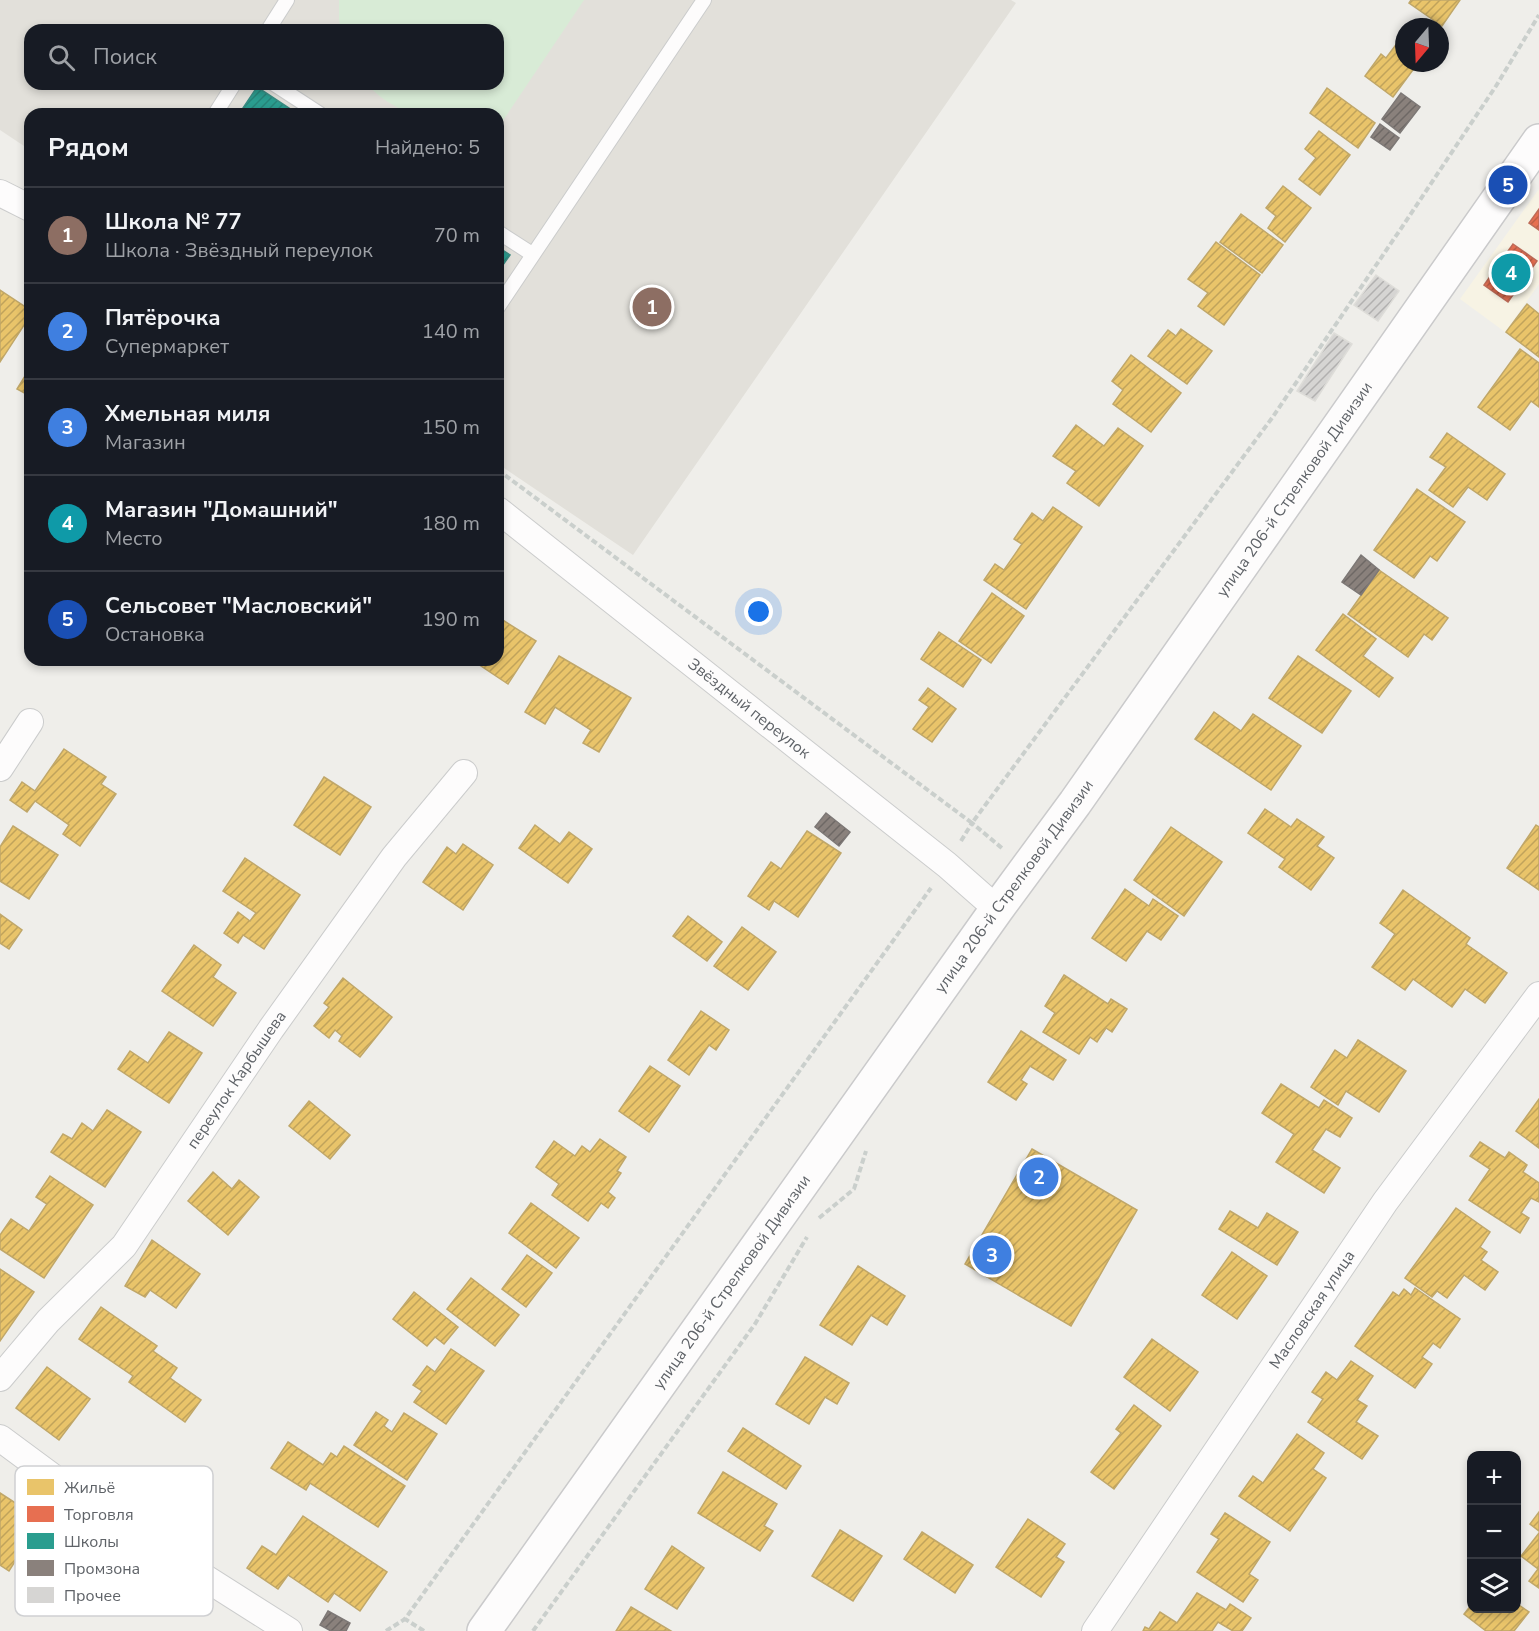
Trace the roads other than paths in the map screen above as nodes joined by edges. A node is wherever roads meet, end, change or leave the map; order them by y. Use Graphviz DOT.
graph roads {
  1 [pos="287,0"];
  2 [pos="704,0"];
  3 [pos="272,24"];
  4 [pos="230,90"];
  5 [pos="283,90"];
  6 [pos="219,108"];
  7 [pos="311,108"];
  8 [pos="1539,141"];
  9 [pos="0,193"];
  10 [pos="24,205"];
  11 [pos="504,236"];
  12 [pos="532,254"];
  13 [pos="504,298"];
  14 [pos="504,515"];
  15 [pos="30,722"];
  16 [pos="0,768"];
  17 [pos="464,773"];
  18 [pos="997,909"];
  19 [pos="1539,995"];
  20 [pos="0,1378"];
  21 [pos="0,1438"];
  22 [pos="38,1466"];
  23 [pos="213,1583"];
  24 [pos="289,1631"];
  25 [pos="484,1631"];
  26 [pos="1095,1631"];
  1 -- 3 [label="lane"];
  2 -- 12 [label="lane"];
  4 -- 6 [label="lane"];
  5 -- 7 [label="lane"];
  8 -- 18 [label="main road, улица 206-й Стрелковой Дивизии"];
  9 -- 10 [label="street"];
  11 -- 12 [label="lane"];
  12 -- 13 [label="lane"];
  14 -- 18 [label="street, Звёздный переулок"];
  15 -- 16 [label="street"];
  17 -- 20 [label="street, переулок Карбышева"];
  18 -- 25 [label="main road, улица 206-й Стрелковой Дивизии"];
  19 -- 26 [label="street, Масловская улица"];
  21 -- 22 [label="street"];
  23 -- 24 [label="street"];
}
